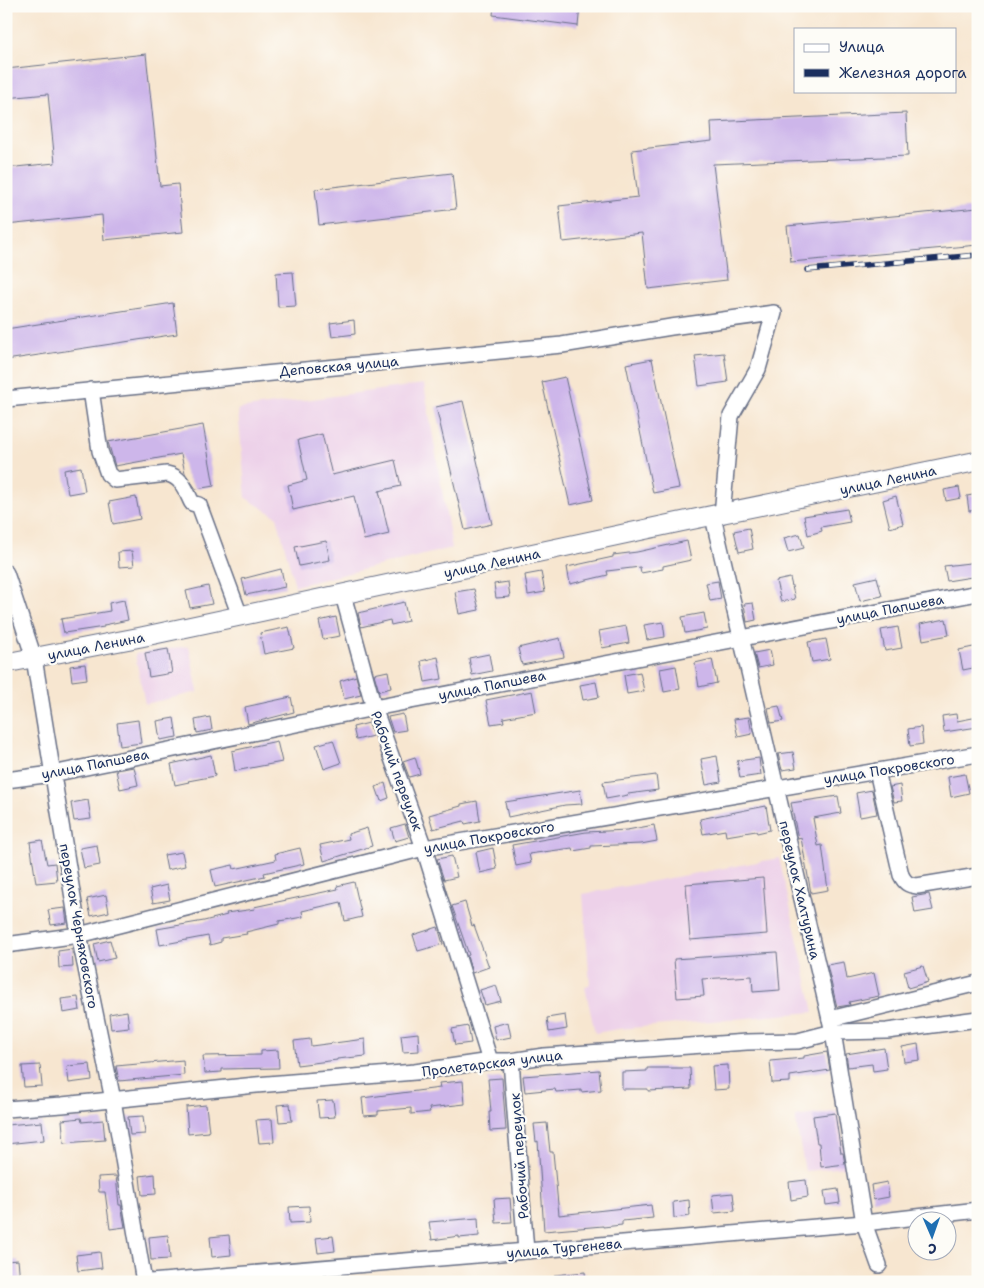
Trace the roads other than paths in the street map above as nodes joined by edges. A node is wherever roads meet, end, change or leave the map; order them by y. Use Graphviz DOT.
graph roads {
  1 [pos="91,390"];
  2 [pos="6,399"];
  3 [pos="978,462"];
  4 [pos="718,516"];
  5 [pos="6,573"];
  6 [pos="978,593"];
  7 [pos="343,594"];
  8 [pos="240,616"];
  9 [pos="742,637"];
  10 [pos="34,658"];
  11 [pos="6,664"];
  12 [pos="374,708"];
  13 [pos="978,754"];
  14 [pos="877,771"];
  15 [pos="52,774"];
  16 [pos="6,780"];
  17 [pos="775,788"];
  18 [pos="424,848"];
  19 [pos="978,876"];
  20 [pos="79,935"];
  21 [pos="6,945"];
  22 [pos="978,983"];
  23 [pos="978,1019"];
  24 [pos="832,1025"];
  25 [pos="490,1061"];
  26 [pos="512,1061"];
  27 [pos="113,1100"];
  28 [pos="6,1109"];
  29 [pos="978,1210"];
  30 [pos="864,1223"];
  31 [pos="526,1250"];
  32 [pos="879,1265"];
  33 [pos="144,1282"];
  34 [pos="150,1282"];
  1 -- 2 [label="street, Деповская улица"];
  1 -- 4 [label="street, Деповская улица"];
  1 -- 8 [label="street"];
  3 -- 4 [label="main road, улица Ленина"];
  4 -- 7 [label="main road, улица Ленина"];
  4 -- 9 [label="street, переулок Халтурина"];
  5 -- 10 [label="street, переулок Черняховского"];
  6 -- 9 [label="street, улица Папшева"];
  7 -- 8 [label="main road, улица Ленина"];
  7 -- 12 [label="street, Рабочий переулок"];
  8 -- 10 [label="main road, улица Ленина"];
  9 -- 12 [label="street, улица Папшева"];
  9 -- 17 [label="street, переулок Халтурина"];
  10 -- 11 [label="main road, улица Ленина"];
  10 -- 15 [label="street, переулок Черняховского"];
  12 -- 15 [label="street, улица Папшева"];
  12 -- 18 [label="street, Рабочий переулок"];
  13 -- 14 [label="street, улица Покровского"];
  14 -- 17 [label="street, улица Покровского"];
  14 -- 19 [label="street"];
  15 -- 16 [label="street, улица Папшева"];
  15 -- 20 [label="street, переулок Черняховского"];
  17 -- 18 [label="street, улица Покровского"];
  17 -- 24 [label="street, переулок Халтурина"];
  18 -- 20 [label="street, улица Покровского"];
  18 -- 25 [label="street, Рабочий переулок"];
  20 -- 21 [label="street, улица Покровского"];
  20 -- 27 [label="street, переулок Черняховского"];
  22 -- 24 [label="street, Пролетарская улица"];
  23 -- 24 [label="street, Пролетарская улица"];
  24 -- 26 [label="street, Пролетарская улица"];
  24 -- 30 [label="street, переулок Халтурина"];
  25 -- 26 [label="street, Пролетарская улица"];
  25 -- 27 [label="street, Пролетарская улица"];
  26 -- 31 [label="street, Рабочий переулок"];
  27 -- 28 [label="street, Пролетарская улица"];
  27 -- 33 [label="street, переулок Черняховского"];
  29 -- 30 [label="street, улица Тургенева"];
  30 -- 31 [label="street, улица Тургенева"];
  30 -- 32 [label="street, переулок Халтурина"];
  31 -- 34 [label="street, улица Тургенева"];
}
